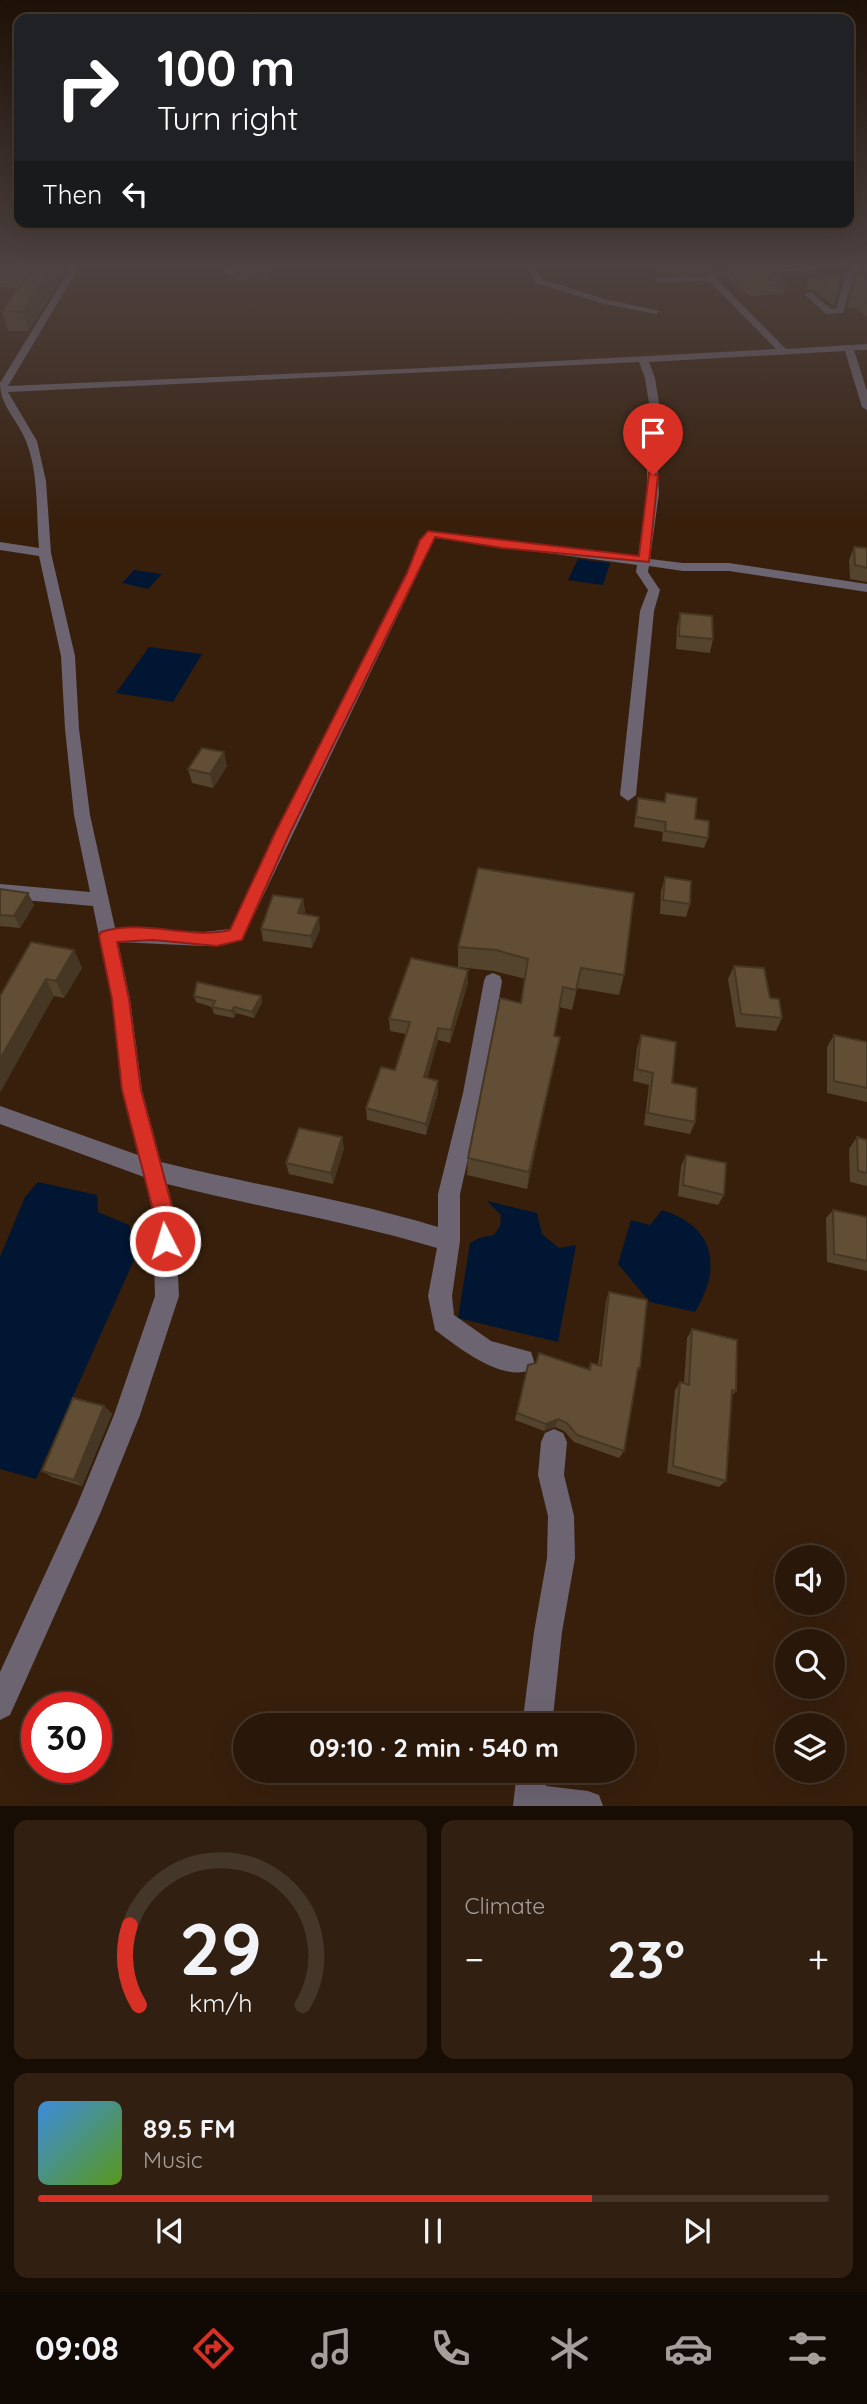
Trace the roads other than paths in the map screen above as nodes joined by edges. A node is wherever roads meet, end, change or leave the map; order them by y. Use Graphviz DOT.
graph roads {
  1 [pos="24,351"];
  2 [pos="776,351"];
  3 [pos="850,351"];
  4 [pos="642,357"];
  5 [pos="1,389"];
  6 [pos="867,407"];
  7 [pos="0,546"];
  8 [pos="45,554"];
  9 [pos="645,560"];
  10 [pos="867,588"];
  11 [pos="628,795"];
  12 [pos="0,891"];
  13 [pos="100,900"];
  14 [pos="107,936"];
  15 [pos="492,981"];
  16 [pos="0,1115"];
  17 [pos="152,1170"];
  18 [pos="449,1241"];
  19 [pos="522,1361"];
  20 [pos="554,1442"];
  21 [pos="0,1705"];
  22 [pos="539,1713"];
  23 [pos="529,1792"];
  24 [pos="588,1805"];
  1 -- 5 [label="street"];
  2 -- 4 [label="street"];
  3 -- 6 [label="street"];
  4 -- 5 [label="street"];
  4 -- 9 [label="street"];
  5 -- 8 [label="street"];
  7 -- 8 [label="street"];
  8 -- 13 [label="street"];
  9 -- 10 [label="street"];
  9 -- 11 [label="street"];
  9 -- 14 [label="street"];
  12 -- 13 [label="street"];
  13 -- 14 [label="street"];
  14 -- 17 [label="street"];
  15 -- 18 [label="street"];
  16 -- 17 [label="street"];
  17 -- 18 [label="street"];
  17 -- 21 [label="street"];
  18 -- 19 [label="street"];
  20 -- 22 [label="street"];
  23 -- 24 [label="street"];
}
